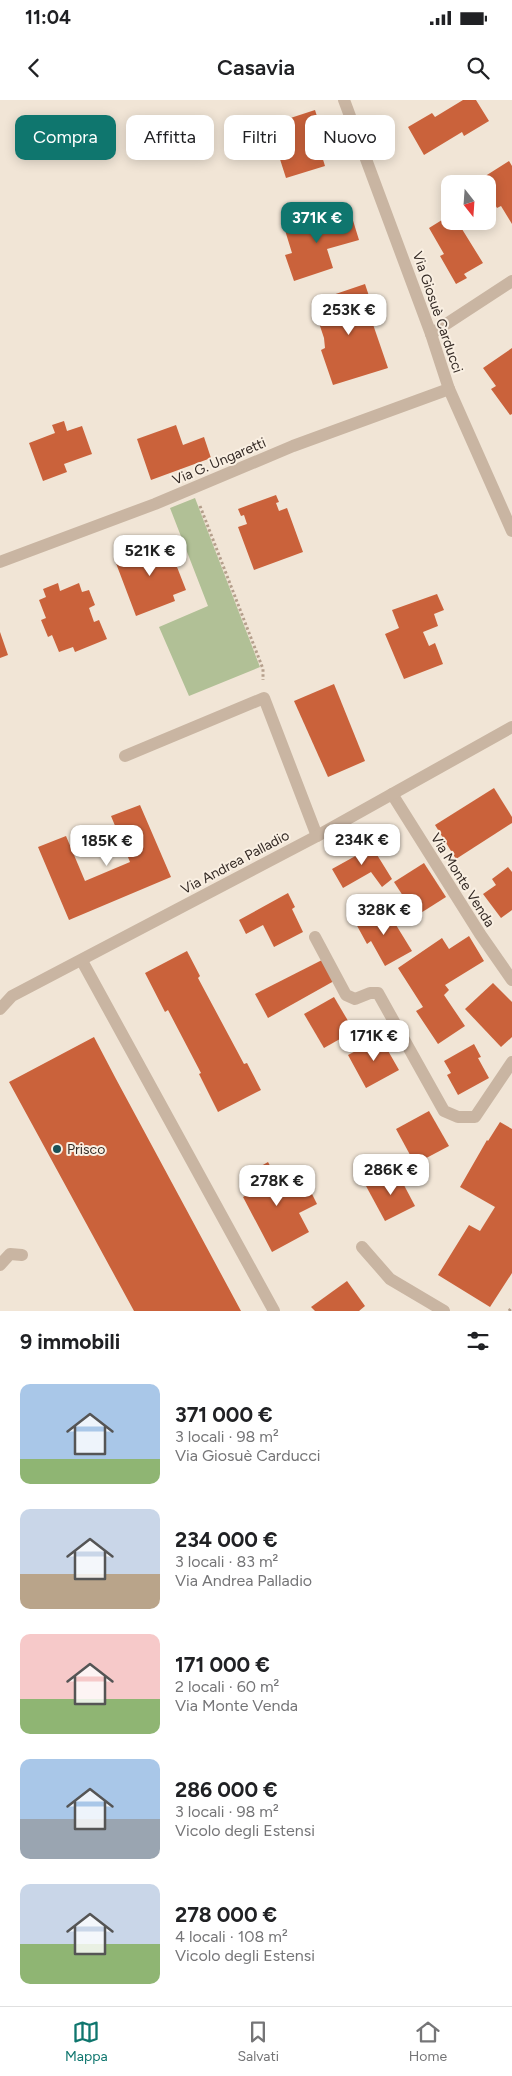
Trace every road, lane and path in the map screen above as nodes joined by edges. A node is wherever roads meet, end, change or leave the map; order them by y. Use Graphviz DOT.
graph roads {
  1 [pos="344,100"];
  2 [pos="512,281"];
  3 [pos="431,334"];
  4 [pos="449,389"];
  5 [pos="193,488"];
  6 [pos="512,531"];
  7 [pos="0,562"];
  8 [pos="264,698"];
  9 [pos="512,727"];
  10 [pos="125,756"];
  11 [pos="392,794"];
  12 [pos="317,836"];
  13 [pos="315,937"];
  14 [pos="82,960"];
  15 [pos="512,980"];
  16 [pos="0,1009"];
  17 [pos="512,1062"];
  18 [pos="362,1246"];
  19 [pos="22,1255"];
  20 [pos="0,1265"];
  21 [pos="512,1306"];
  22 [pos="274,1311"];
  23 [pos="444,1311"];
  24 [pos="509,1311"];
  1 -- 3 [label="street, Via Giosuè Carducci"];
  2 -- 3 [label="street"];
  3 -- 4 [label="street, Via Giosuè Carducci"];
  4 -- 5 [label="street, Via G. Ungaretti"];
  4 -- 6 [label="street, Via Giosuè Carducci"];
  5 -- 7 [label="street, Via G. Ungaretti"];
  5 -- 8 [label="path"];
  8 -- 10 [label="street"];
  8 -- 12 [label="street"];
  9 -- 11 [label="street, Via Andrea Palladio"];
  11 -- 12 [label="street, Via Andrea Palladio"];
  11 -- 15 [label="street, Via Monte Venda"];
  12 -- 14 [label="street, Via Andrea Palladio"];
  13 -- 17 [label="street"];
  14 -- 16 [label="street, Via Andrea Palladio"];
  14 -- 22 [label="street"];
  18 -- 23 [label="street"];
  19 -- 20 [label="street"];
  21 -- 24 [label="path"];
}
